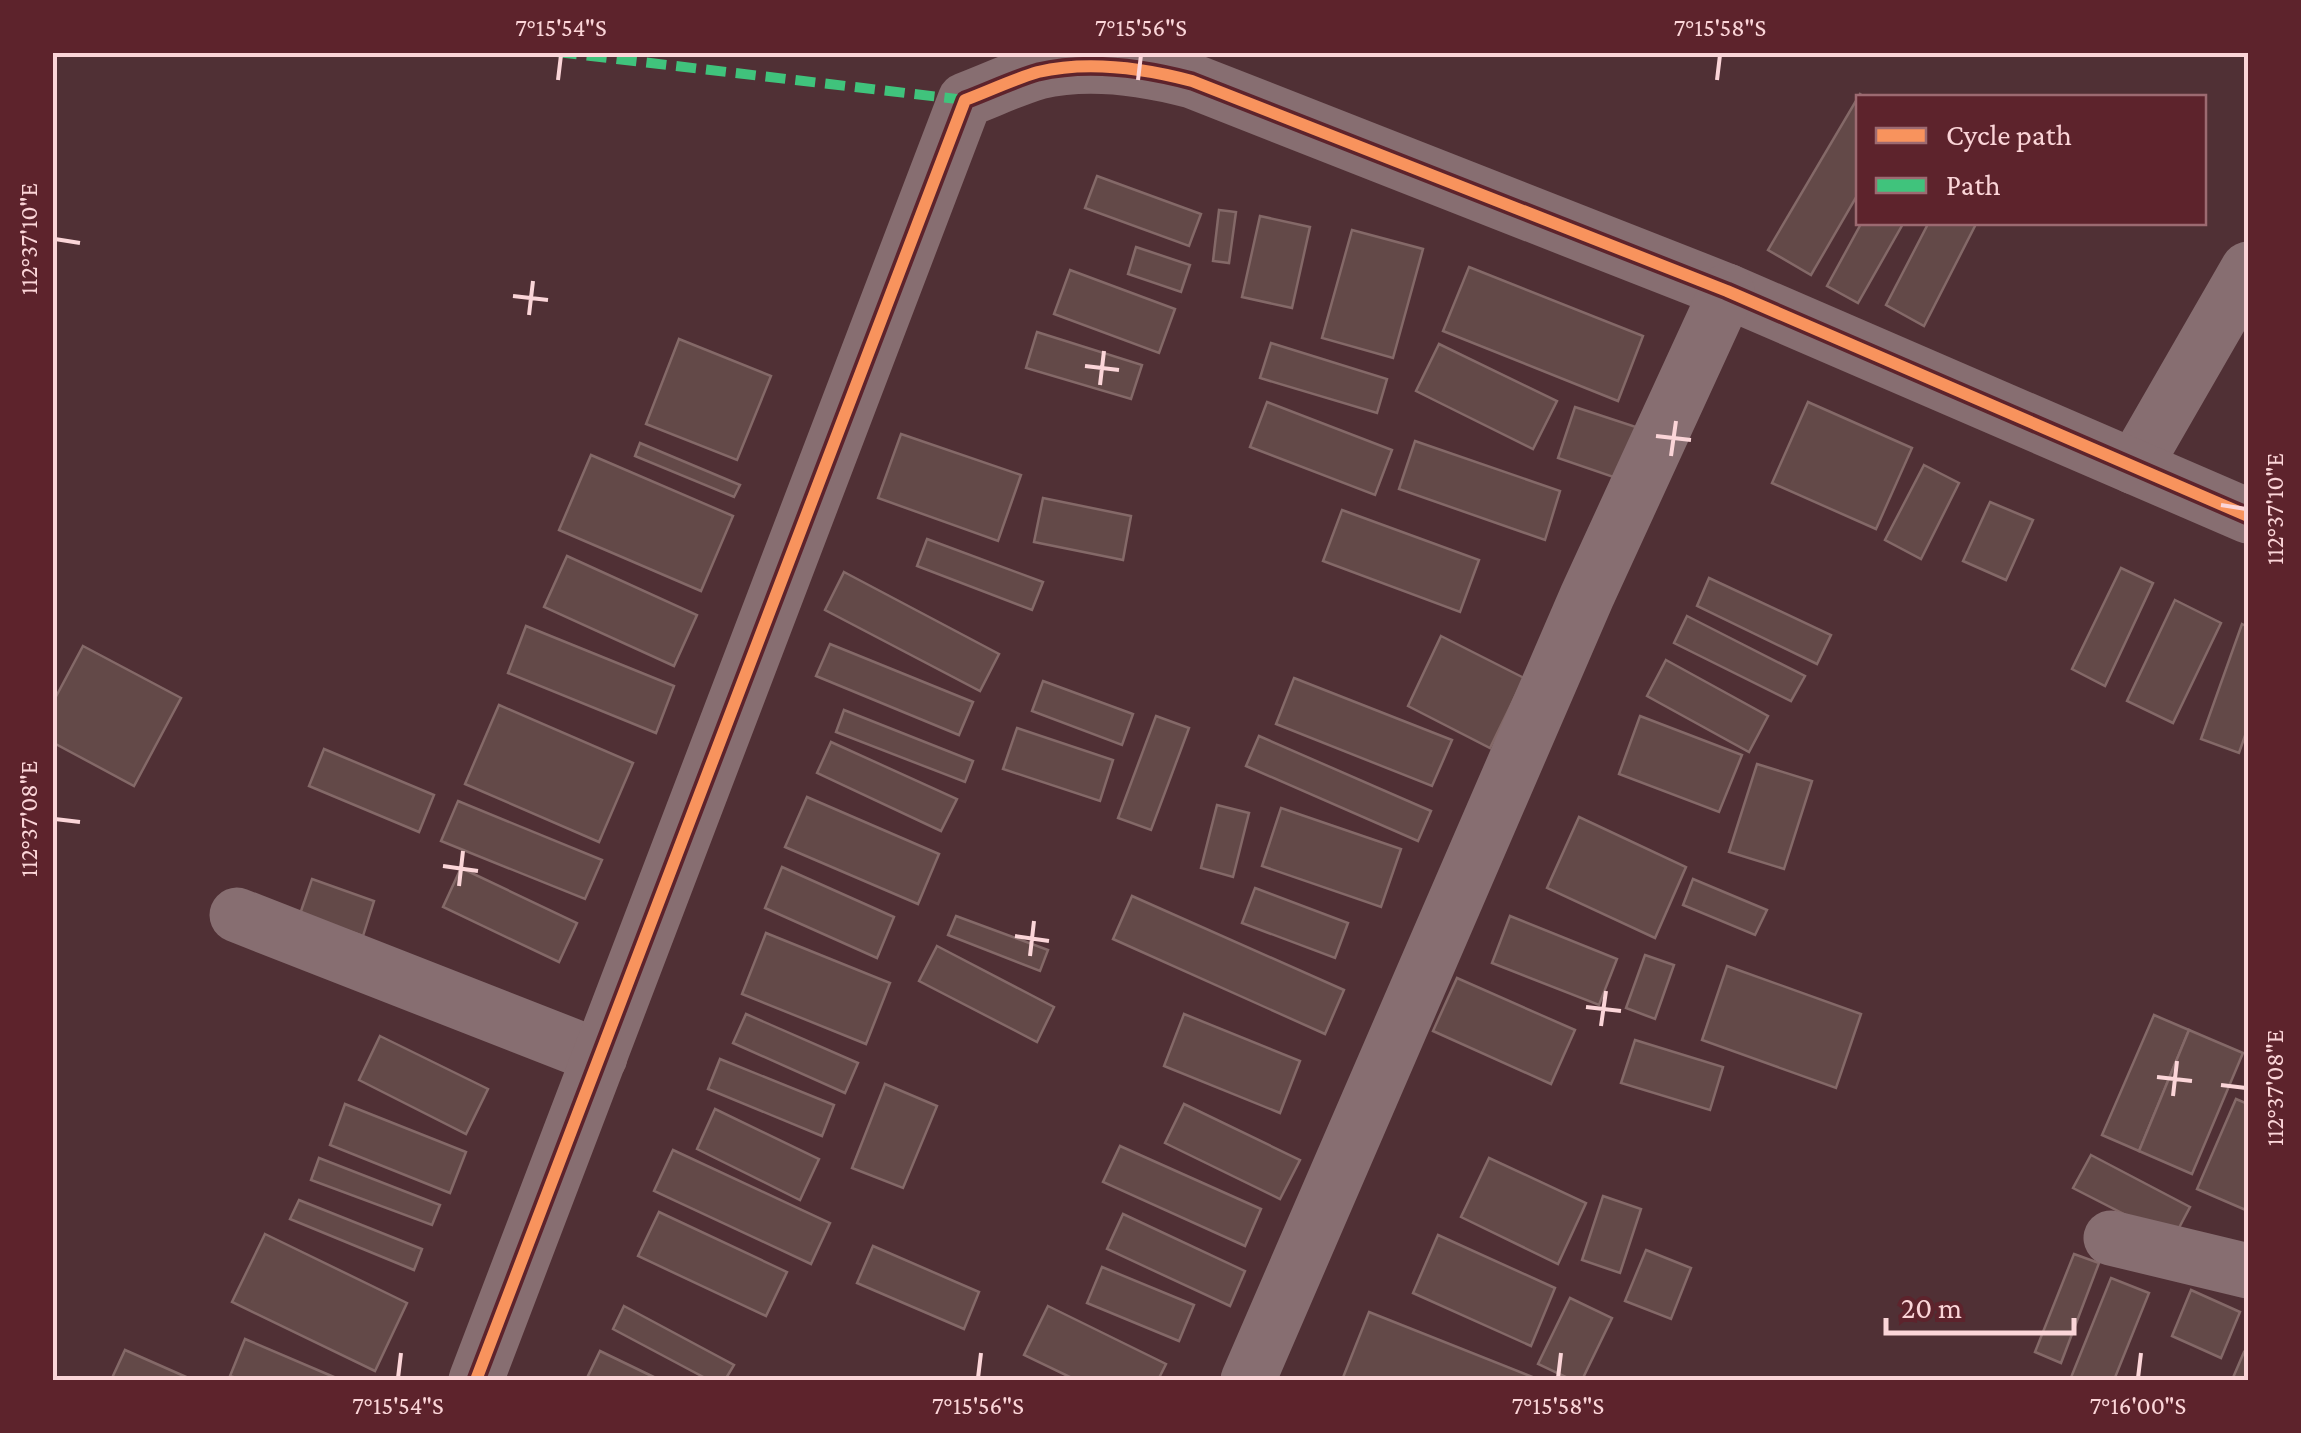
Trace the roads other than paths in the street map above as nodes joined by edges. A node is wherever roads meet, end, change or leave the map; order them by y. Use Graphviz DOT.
graph roads {
  1 [pos="2248,270"];
  2 [pos="1727,291"];
  3 [pos="2134,467"];
  4 [pos="2248,516"];
  5 [pos="237,915"];
  6 [pos="600,1058"];
  7 [pos="2111,1238"];
  8 [pos="2248,1271"];
  9 [pos="476,1380"];
  10 [pos="1248,1380"];
  1 -- 3 [label="street"];
  2 -- 3 [label="street"];
  2 -- 6 [label="street"];
  2 -- 10 [label="street"];
  3 -- 4 [label="street"];
  5 -- 6 [label="street"];
  6 -- 9 [label="street"];
  7 -- 8 [label="street"];
}
